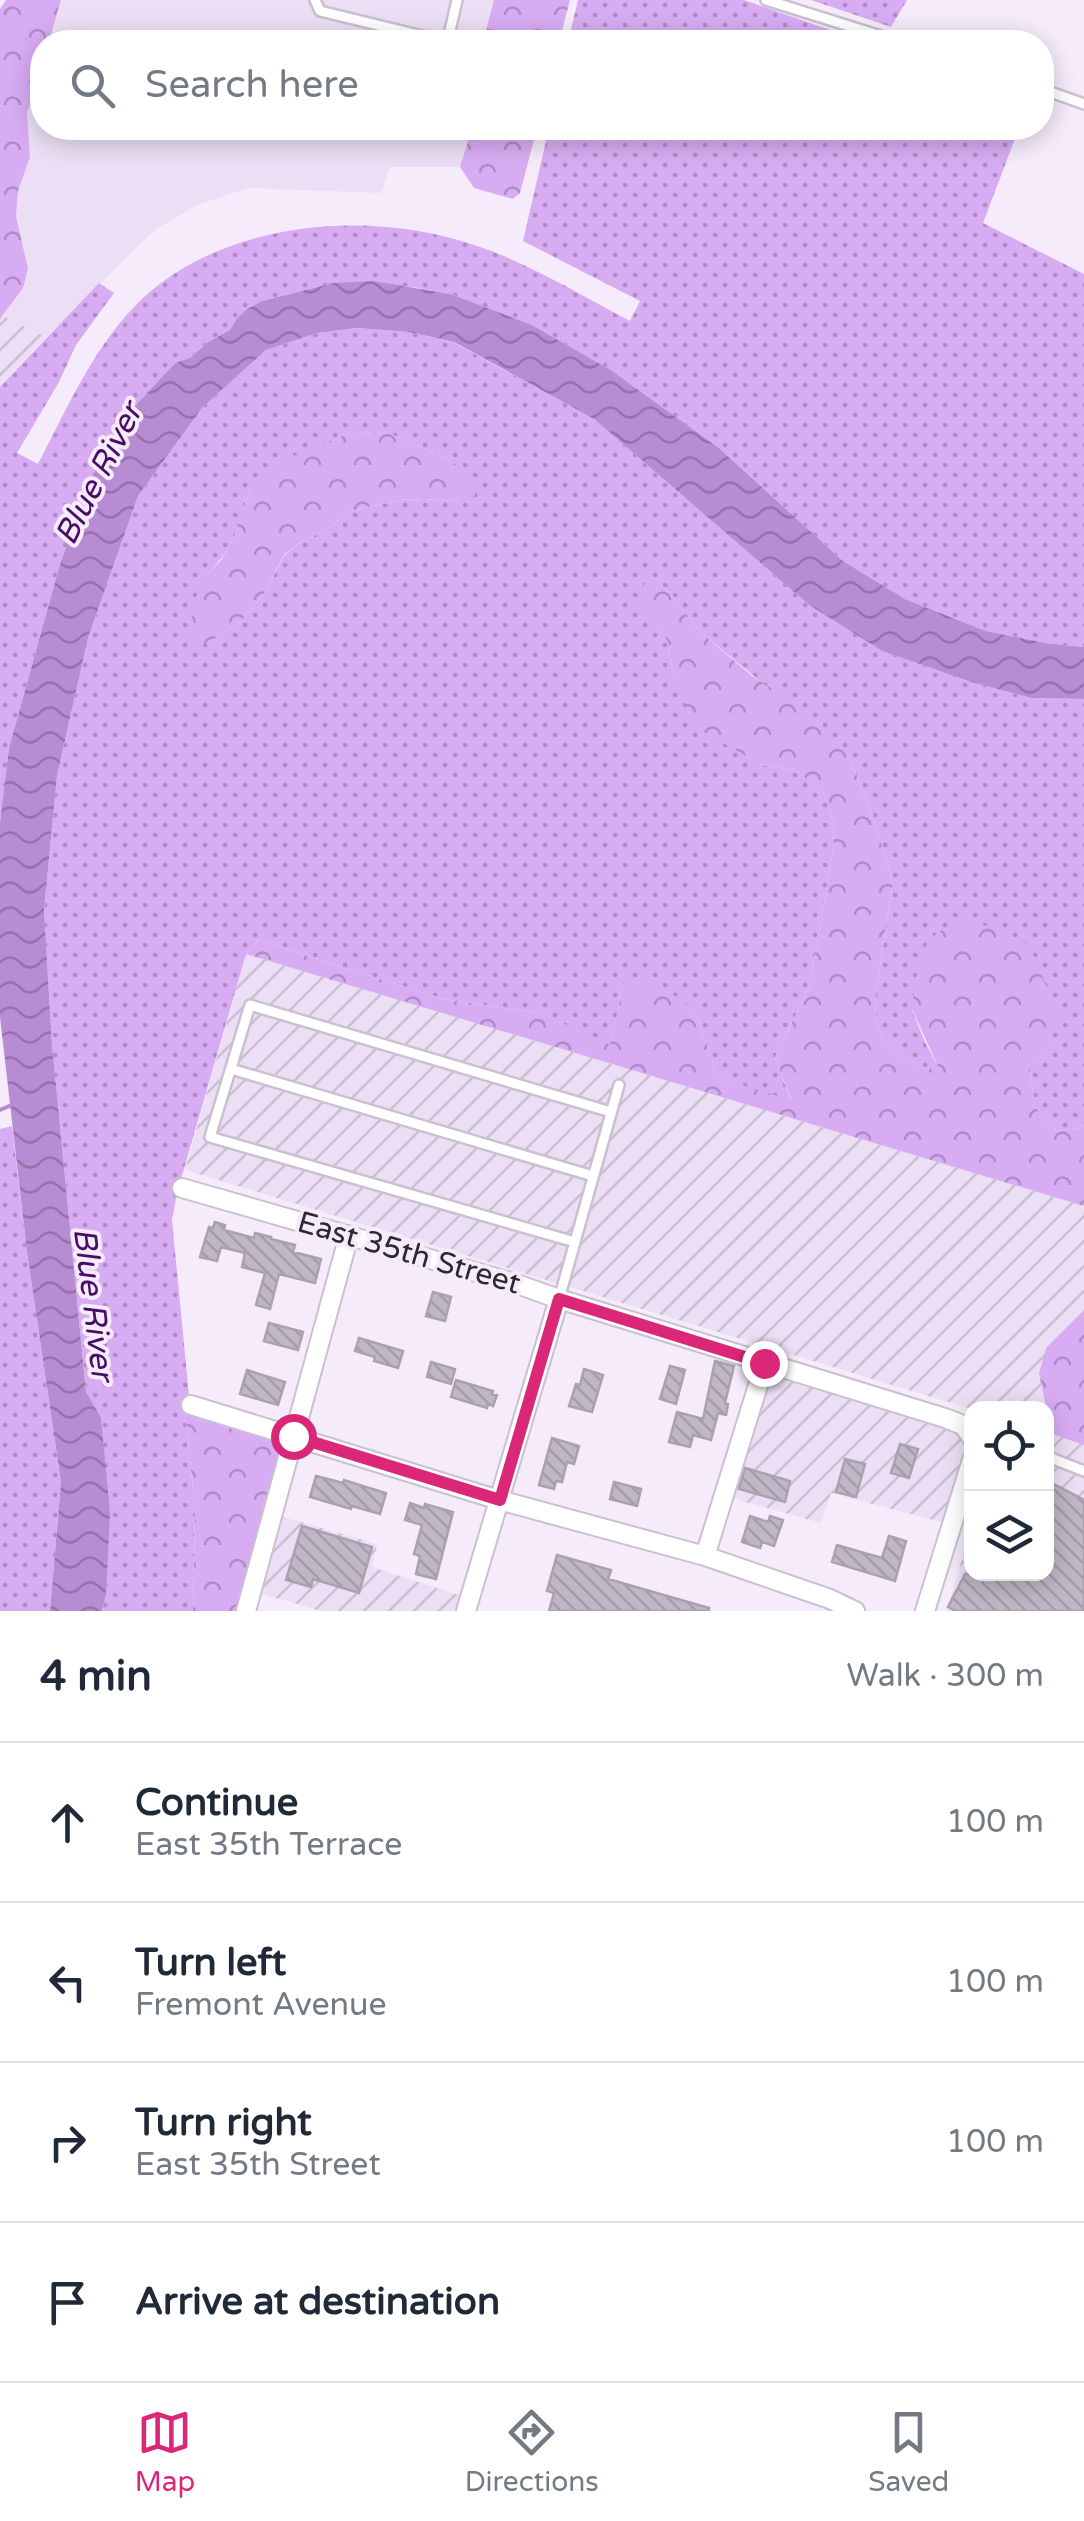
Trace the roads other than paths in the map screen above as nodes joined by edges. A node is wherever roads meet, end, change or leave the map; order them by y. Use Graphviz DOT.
graph roads {
  1 [pos="315,0"];
  2 [pos="458,0"];
  3 [pos="766,0"];
  4 [pos="398,30"];
  5 [pos="450,30"];
  6 [pos="862,30"];
  7 [pos="1054,93"];
  8 [pos="1084,104"];
  9 [pos="230,1069"];
  10 [pos="619,1085"];
  11 [pos="611,1112"];
  12 [pos="593,1176"];
  13 [pos="182,1188"];
  14 [pos="349,1236"];
  15 [pos="574,1242"];
  16 [pos="559,1299"];
  17 [pos="764,1363"];
  18 [pos="191,1405"];
  19 [pos="964,1426"];
  20 [pos="293,1436"];
  21 [pos="1054,1459"];
  22 [pos="1084,1471"];
  23 [pos="964,1486"];
  24 [pos="500,1500"];
  25 [pos="705,1556"];
  26 [pos="246,1611"];
  27 [pos="466,1611"];
  28 [pos="855,1611"];
  29 [pos="925,1611"];
  1 -- 4 [label="lane"];
  2 -- 5 [label="lane"];
  3 -- 6 [label="lane"];
  7 -- 8 [label="lane"];
  9 -- 11 [label="lane"];
  9 -- 12 [label="lane"];
  9 -- 15 [label="lane"];
  10 -- 11 [label="lane"];
  11 -- 12 [label="lane"];
  12 -- 15 [label="lane"];
  13 -- 14 [label="street, East 35th Street"];
  14 -- 16 [label="street, East 35th Street"];
  14 -- 20 [label="street"];
  15 -- 16 [label="lane"];
  16 -- 17 [label="street, East 35th Street"];
  16 -- 24 [label="street"];
  17 -- 19 [label="street, East 35th Street"];
  17 -- 25 [label="street"];
  18 -- 20 [label="street"];
  20 -- 24 [label="street"];
  20 -- 26 [label="street"];
  21 -- 22 [label="lane"];
  23 -- 29 [label="street"];
  24 -- 25 [label="street"];
  24 -- 27 [label="street"];
  25 -- 28 [label="street"];
}
